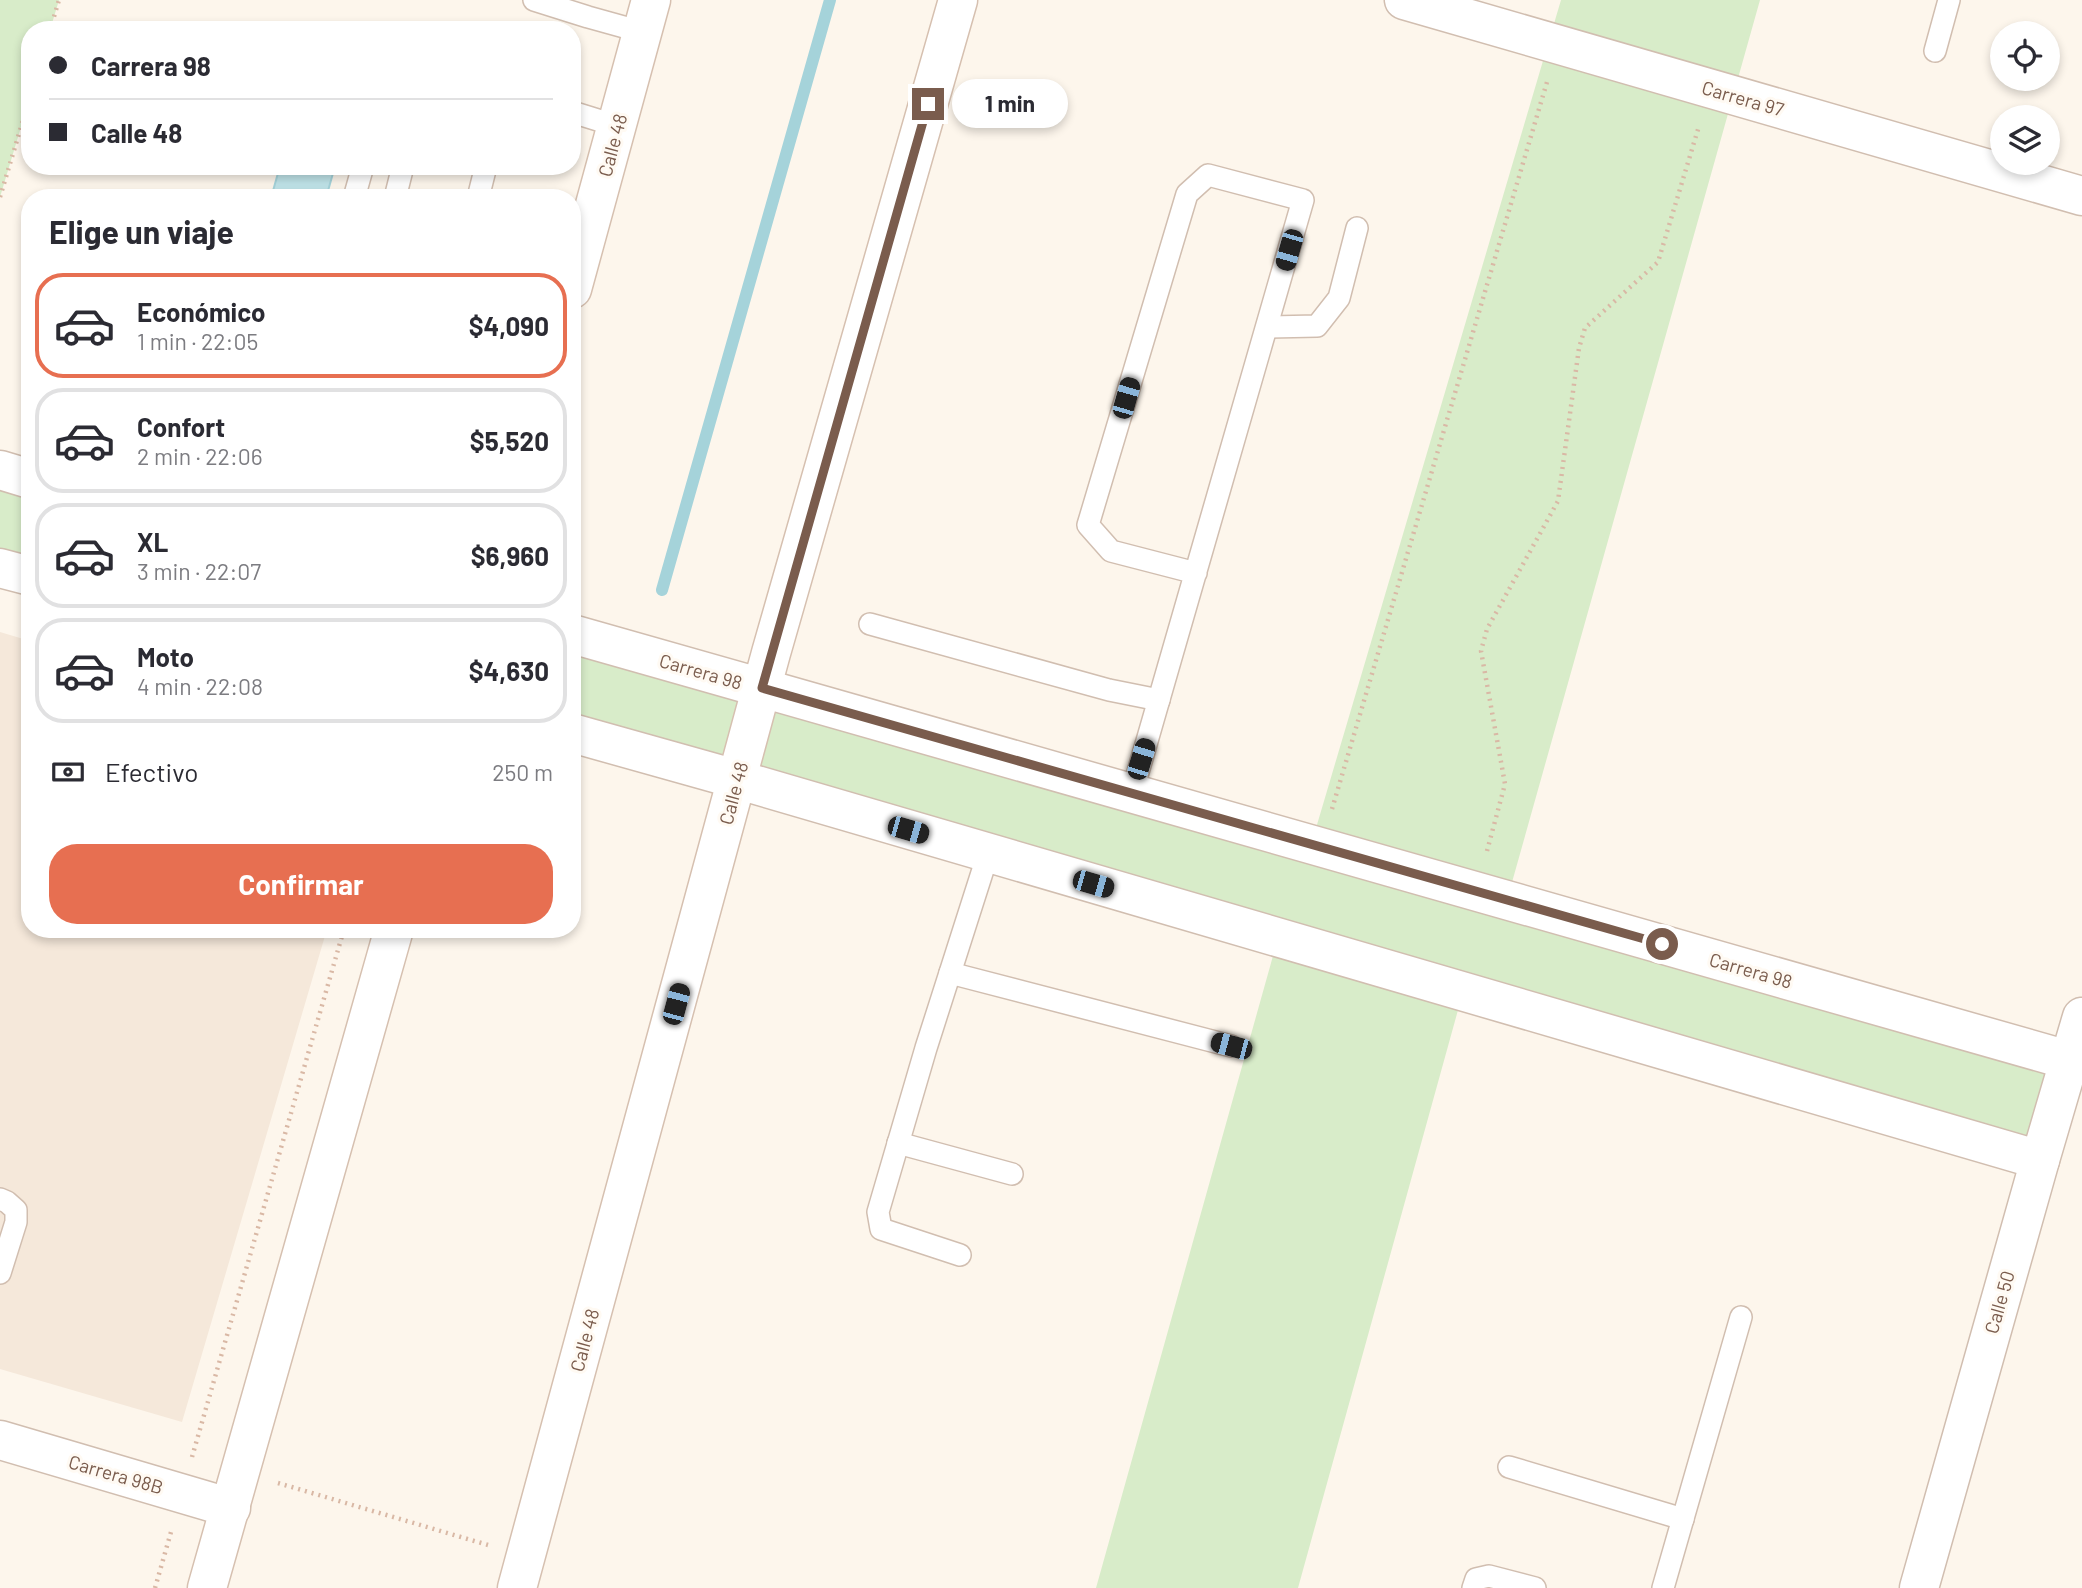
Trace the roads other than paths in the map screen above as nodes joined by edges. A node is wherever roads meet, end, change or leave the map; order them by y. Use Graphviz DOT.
graph roads {
  1 [pos="534,0"];
  2 [pos="958,0"];
  3 [pos="1404,0"];
  4 [pos="1949,0"];
  5 [pos="647,16"];
  6 [pos="1935,51"];
  7 [pos="581,115"];
  8 [pos="617,126"];
  9 [pos="2082,196"];
  10 [pos="1357,228"];
  11 [pos="581,256"];
  12 [pos="1267,327"];
  13 [pos="0,470"];
  14 [pos="21,476"];
  15 [pos="0,568"];
  16 [pos="1196,573"];
  17 [pos="21,574"];
  18 [pos="870,624"];
  19 [pos="581,637"];
  20 [pos="762,688"];
  21 [pos="1159,700"];
  22 [pos="581,736"];
  23 [pos="736,779"];
  24 [pos="1132,793"];
  25 [pos="988,854"];
  26 [pos="391,938"];
  27 [pos="950,973"];
  28 [pos="2082,1017"];
  29 [pos="1231,1046"];
  30 [pos="2076,1062"];
  31 [pos="898,1143"];
  32 [pos="2039,1160"];
  33 [pos="1012,1174"];
  34 [pos="0,1199"];
  35 [pos="960,1255"];
  36 [pos="0,1273"];
  37 [pos="1741,1317"];
  38 [pos="0,1440"];
  39 [pos="1509,1467"];
  40 [pos="236,1490"];
  41 [pos="1683,1519"];
  42 [pos="521,1572"];
  43 [pos="207,1588"];
  44 [pos="1473,1588"];
  45 [pos="1535,1588"];
  46 [pos="1663,1588"];
  47 [pos="1919,1588"];
  1 -- 5 [label="lane"];
  2 -- 20 [label="street, Calle 48"];
  3 -- 9 [label="street, Carrera 97"];
  4 -- 6 [label="lane"];
  5 -- 8 [label="street, Calle 48"];
  7 -- 8 [label="lane"];
  8 -- 11 [label="street, Calle 48"];
  10 -- 12 [label="lane"];
  12 -- 16 [label="lane"];
  12 -- 16 [label="lane"];
  13 -- 14 [label="street"];
  15 -- 17 [label="street"];
  16 -- 21 [label="lane"];
  18 -- 21 [label="lane"];
  19 -- 20 [label="street, Carrera 98"];
  20 -- 23 [label="street, Calle 48"];
  20 -- 24 [label="street, Carrera 98"];
  21 -- 24 [label="lane"];
  22 -- 23 [label="street"];
  23 -- 25 [label="street"];
  23 -- 42 [label="street, Calle 48"];
  24 -- 30 [label="street, Carrera 98"];
  25 -- 27 [label="lane"];
  25 -- 32 [label="street"];
  26 -- 40 [label="street"];
  27 -- 29 [label="lane"];
  27 -- 31 [label="lane"];
  28 -- 30 [label="street, Calle 50"];
  30 -- 32 [label="street, Calle 50"];
  31 -- 33 [label="lane"];
  31 -- 35 [label="lane"];
  32 -- 47 [label="street, Calle 50"];
  34 -- 36 [label="lane"];
  37 -- 41 [label="lane"];
  38 -- 40 [label="street, Carrera 98B"];
  39 -- 41 [label="lane"];
  40 -- 43 [label="street"];
  41 -- 46 [label="lane"];
  44 -- 45 [label="lane"];
}
